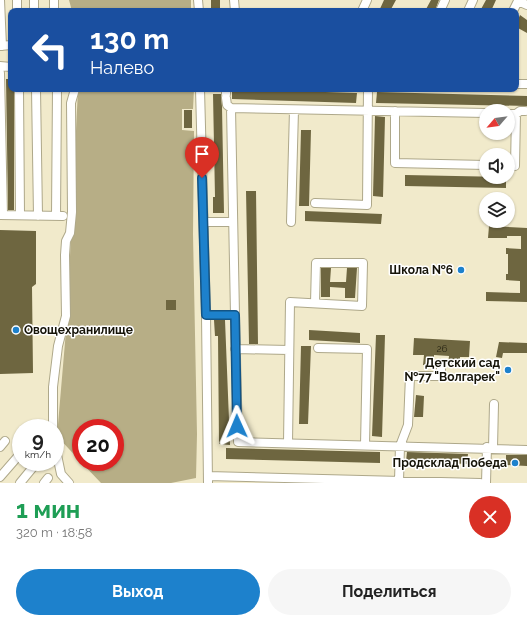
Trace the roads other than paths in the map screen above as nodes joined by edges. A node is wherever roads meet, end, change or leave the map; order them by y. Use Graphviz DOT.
graph roads {
  1 [pos="0,0"];
  2 [pos="518,0"];
  3 [pos="527,5"];
  4 [pos="1,46"];
  5 [pos="0,73"];
  6 [pos="19,92"];
  7 [pos="36,92"];
  8 [pos="57,92"];
  9 [pos="74,92"];
  10 [pos="200,92"];
  11 [pos="368,92"];
  12 [pos="226,94"];
  13 [pos="231,108"];
  14 [pos="294,110"];
  15 [pos="369,111"];
  16 [pos="395,111"];
  17 [pos="525,111"];
  18 [pos="479,113"];
  19 [pos="515,113"];
  20 [pos="479,165"];
  21 [pos="315,203"];
  22 [pos="2,215"];
  23 [pos="20,215"];
  24 [pos="38,216"];
  25 [pos="204,222"];
  26 [pos="233,222"];
  27 [pos="291,222"];
  28 [pos="315,304"];
  29 [pos="206,315"];
  30 [pos="235,315"];
  31 [pos="318,348"];
  32 [pos="236,349"];
  33 [pos="289,350"];
  34 [pos="441,366"];
  35 [pos="494,404"];
  36 [pos="53,419"];
  37 [pos="288,443"];
  38 [pos="365,445"];
  39 [pos="400,446"];
  40 [pos="490,448"];
  41 [pos="527,450"];
  42 [pos="12,463"];
  43 [pos="30,471"];
  44 [pos="60,471"];
  45 [pos="0,477"];
  46 [pos="208,479"];
  47 [pos="255,480"];
  48 [pos="399,480"];
  49 [pos="384,482"];
  50 [pos="20,483"];
  51 [pos="69,483"];
  52 [pos="456,483"];
  53 [pos="480,483"];
  54 [pos="486,483"];
  1 -- 4 [label="street"];
  2 -- 3 [label="street"];
  5 -- 22 [label="street"];
  6 -- 23 [label="street"];
  7 -- 24 [label="street"];
  8 -- 24 [label="street"];
  9 -- 36 [label="street"];
  10 -- 25 [label="street"];
  11 -- 15 [label="street"];
  12 -- 13 [label="street"];
  13 -- 14 [label="street"];
  13 -- 26 [label="street"];
  14 -- 15 [label="street"];
  14 -- 27 [label="street"];
  15 -- 16 [label="street"];
  15 -- 21 [label="street"];
  16 -- 18 [label="street"];
  16 -- 20 [label="street"];
  17 -- 19 [label="street"];
  22 -- 23 [label="street"];
  23 -- 24 [label="street"];
  25 -- 26 [label="street"];
  25 -- 29 [label="street"];
  26 -- 30 [label="street"];
  28 -- 28 [label="street"];
  28 -- 33 [label="street"];
  29 -- 30 [label="street"];
  29 -- 46 [label="street"];
  30 -- 32 [label="street"];
  31 -- 38 [label="street"];
  32 -- 33 [label="street"];
  32 -- 37 [label="street"];
  33 -- 37 [label="street"];
  34 -- 39 [label="street"];
  35 -- 40 [label="street"];
  37 -- 38 [label="street"];
  38 -- 39 [label="street"];
  39 -- 40 [label="street"];
  39 -- 48 [label="street"];
  40 -- 41 [label="street"];
  40 -- 54 [label="street"];
  42 -- 45 [label="street"];
  43 -- 50 [label="street"];
  44 -- 51 [label="street"];
  46 -- 47 [label="street"];
  47 -- 49 [label="street"];
  48 -- 49 [label="street"];
  48 -- 52 [label="street"];
  52 -- 53 [label="street"];
}
